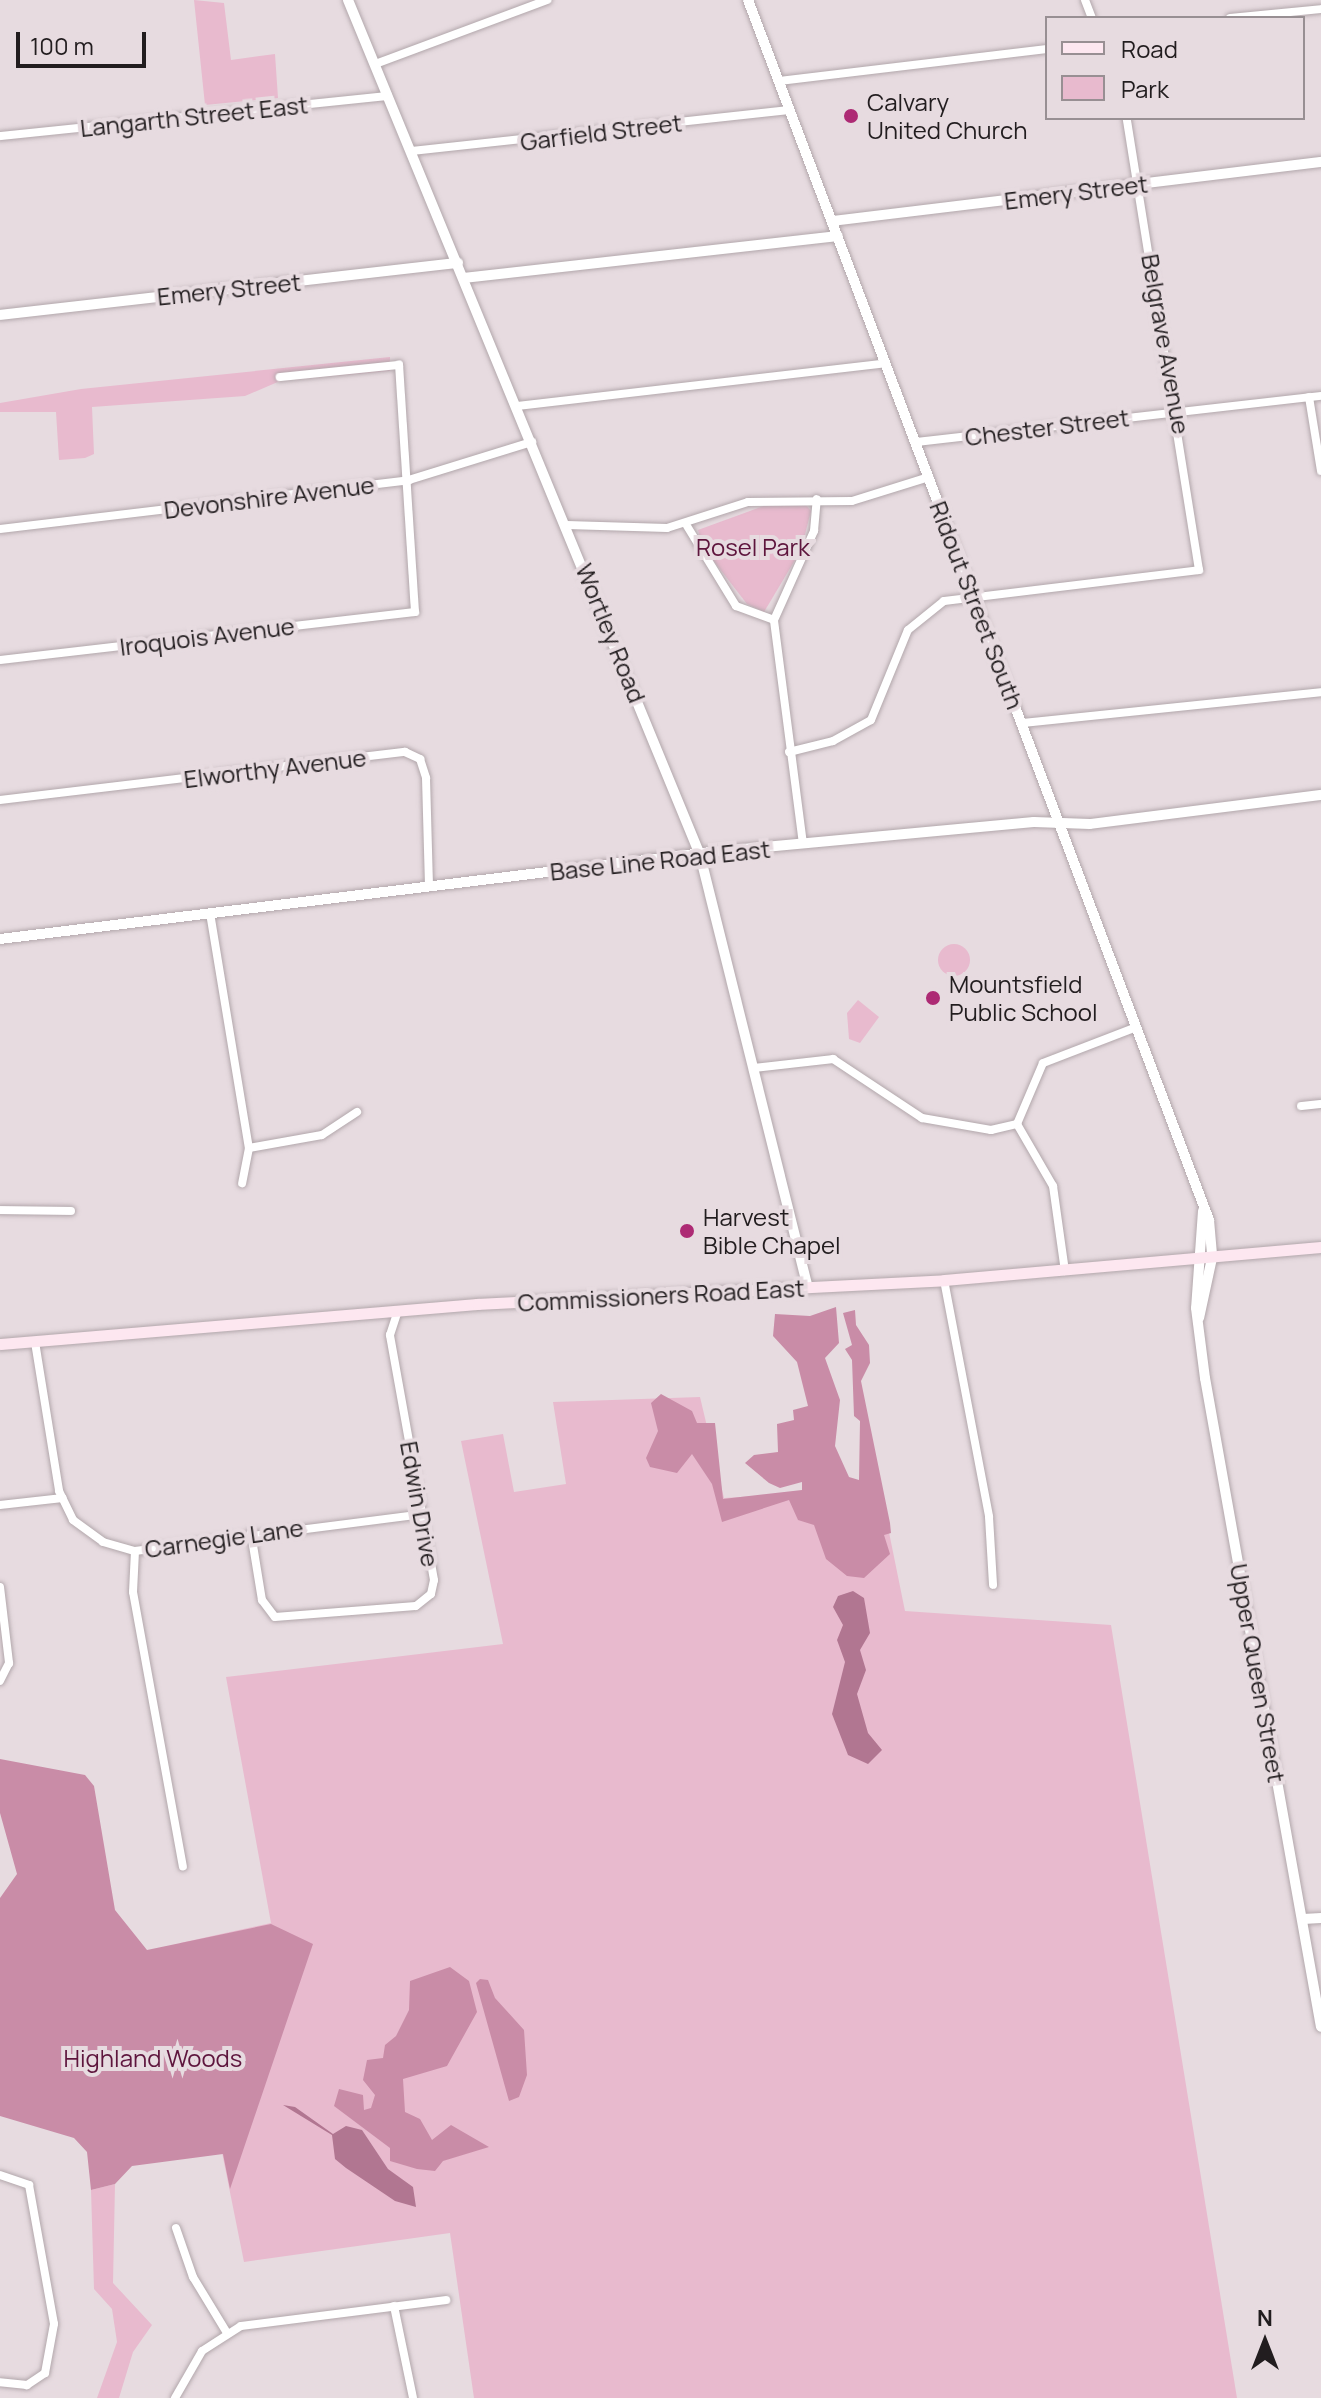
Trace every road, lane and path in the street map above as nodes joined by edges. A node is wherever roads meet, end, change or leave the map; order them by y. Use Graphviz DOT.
graph roads {
  1 [pos="348,0"];
  2 [pos="547,0"];
  3 [pos="748,0"];
  4 [pos="1321,9"];
  5 [pos="1250,16"];
  6 [pos="1045,49"];
  7 [pos="375,64"];
  8 [pos="779,81"];
  9 [pos="388,96"];
  10 [pos="790,110"];
  11 [pos="1127,120"];
  12 [pos="0,136"];
  13 [pos="411,151"];
  14 [pos="1321,162"];
  15 [pos="1139,185"];
  16 [pos="832,221"];
  17 [pos="838,236"];
  18 [pos="458,263"];
  19 [pos="464,278"];
  20 [pos="0,315"];
  21 [pos="886,363"];
  22 [pos="280,377"];
  23 [pos="1321,396"];
  24 [pos="1309,397"];
  25 [pos="517,406"];
  26 [pos="1178,412"];
  27 [pos="532,442"];
  28 [pos="916,442"];
  29 [pos="1321,471"];
  30 [pos="929,477"];
  31 [pos="409,480"];
  32 [pos="817,499"];
  33 [pos="567,525"];
  34 [pos="687,526"];
  35 [pos="0,529"];
  36 [pos="975,600"];
  37 [pos="774,620"];
  38 [pos="0,660"];
  39 [pos="1321,692"];
  40 [pos="1022,723"];
  41 [pos="789,752"];
  42 [pos="1321,795"];
  43 [pos="0,800"];
  44 [pos="1059,821"];
  45 [pos="803,844"];
  46 [pos="700,855"];
  47 [pos="429,887"];
  48 [pos="210,913"];
  49 [pos="0,939"];
  50 [pos="1134,1028"];
  51 [pos="754,1068"];
  52 [pos="1321,1104"];
  53 [pos="1301,1106"];
  54 [pos="357,1112"];
  55 [pos="1017,1124"];
  56 [pos="249,1148"];
  57 [pos="242,1183"];
  58 [pos="0,1210"];
  59 [pos="71,1211"];
  60 [pos="1321,1247"];
  61 [pos="1207,1258"];
  62 [pos="1065,1271"];
  63 [pos="944,1280"];
  64 [pos="808,1288"];
  65 [pos="398,1311"];
  66 [pos="35,1342"];
  67 [pos="0,1344"];
  68 [pos="63,1498"];
  69 [pos="0,1505"];
  70 [pos="423,1514"];
  71 [pos="251,1533"];
  72 [pos="135,1551"];
  73 [pos="993,1585"];
  74 [pos="0,1593"];
  75 [pos="0,1681"];
  76 [pos="183,1866"];
  77 [pos="1321,1918"];
  78 [pos="1303,1919"];
  79 [pos="1321,2027"];
  80 [pos="0,2175"];
  81 [pos="176,2228"];
  82 [pos="446,2300"];
  83 [pos="394,2306"];
  84 [pos="227,2333"];
  85 [pos="0,2382"];
  86 [pos="175,2398"];
  87 [pos="413,2398"];
  1 -- 7 [label="street, Wortley Road"];
  2 -- 7 [label="street"];
  3 -- 8 [label="street, Ridout Street South"];
  4 -- 5 [label="street"];
  6 -- 8 [label="street"];
  7 -- 9 [label="street, Wortley Road"];
  8 -- 10 [label="street, Ridout Street South"];
  9 -- 12 [label="street, Langarth Street East"];
  9 -- 13 [label="street, Wortley Road"];
  10 -- 13 [label="street, Garfield Street"];
  10 -- 16 [label="street, Ridout Street South"];
  11 -- 15 [label="street, Belgrave Avenue"];
  13 -- 18 [label="street, Wortley Road"];
  14 -- 15 [label="street, Emery Street"];
  15 -- 16 [label="street, Emery Street"];
  15 -- 26 [label="street, Belgrave Avenue"];
  16 -- 17 [label="street, Ridout Street South"];
  17 -- 19 [label="street"];
  17 -- 21 [label="street, Ridout Street South"];
  18 -- 19 [label="street, Wortley Road"];
  18 -- 20 [label="street, Emery Street"];
  19 -- 25 [label="street, Wortley Road"];
  21 -- 25 [label="street"];
  21 -- 28 [label="street, Ridout Street South"];
  22 -- 31 [label="street"];
  23 -- 24 [label="street, Chester Street"];
  24 -- 26 [label="street, Chester Street"];
  24 -- 29 [label="street"];
  25 -- 27 [label="street, Wortley Road"];
  26 -- 28 [label="street, Chester Street"];
  26 -- 36 [label="street, Belgrave Avenue"];
  27 -- 31 [label="street, Devonshire Avenue"];
  27 -- 33 [label="street, Wortley Road"];
  28 -- 30 [label="street, Ridout Street South"];
  30 -- 32 [label="street"];
  30 -- 36 [label="street, Ridout Street South"];
  31 -- 35 [label="street, Devonshire Avenue"];
  31 -- 38 [label="street, Iroquois Avenue"];
  32 -- 34 [label="street"];
  32 -- 37 [label="street"];
  33 -- 34 [label="street"];
  33 -- 46 [label="street, Wortley Road"];
  34 -- 37 [label="street"];
  36 -- 40 [label="street, Ridout Street South"];
  36 -- 41 [label="street"];
  37 -- 41 [label="street"];
  39 -- 40 [label="street"];
  40 -- 44 [label="street, Ridout Street South"];
  41 -- 45 [label="street"];
  42 -- 44 [label="street, Base Line Road East"];
  43 -- 47 [label="street, Elworthy Avenue"];
  44 -- 45 [label="street, Base Line Road East"];
  44 -- 50 [label="street, Ridout Street South"];
  45 -- 46 [label="street, Base Line Road East"];
  46 -- 47 [label="street, Base Line Road East"];
  46 -- 51 [label="street, Wortley Road"];
  47 -- 48 [label="street, Base Line Road East"];
  48 -- 49 [label="street, Base Line Road East"];
  48 -- 56 [label="street"];
  50 -- 55 [label="street"];
  50 -- 61 [label="street, Ridout Street South"];
  51 -- 55 [label="street"];
  51 -- 64 [label="street, Wortley Road"];
  52 -- 53 [label="street"];
  54 -- 56 [label="street"];
  55 -- 62 [label="street"];
  56 -- 57 [label="street"];
  58 -- 59 [label="street"];
  60 -- 61 [label="main road, Commissioners Road East"];
  61 -- 62 [label="main road, Commissioners Road East"];
  61 -- 78 [label="street, Upper Queen Street"];
  62 -- 63 [label="main road, Commissioners Road East"];
  63 -- 64 [label="main road, Commissioners Road East"];
  63 -- 73 [label="street"];
  64 -- 65 [label="main road, Commissioners Road East"];
  65 -- 66 [label="main road, Commissioners Road East"];
  65 -- 70 [label="street, Edwin Drive"];
  66 -- 67 [label="main road, Commissioners Road East"];
  66 -- 68 [label="street, Carnegie Lane"];
  68 -- 69 [label="street"];
  68 -- 72 [label="street, Carnegie Lane"];
  70 -- 71 [label="street, Carnegie Lane"];
  70 -- 71 [label="street, Edwin Drive"];
  71 -- 72 [label="street, Carnegie Lane"];
  72 -- 76 [label="street"];
  74 -- 75 [label="street"];
  77 -- 78 [label="street"];
  78 -- 79 [label="street, Upper Queen Street"];
  80 -- 85 [label="street"];
  81 -- 84 [label="street"];
  82 -- 83 [label="street"];
  83 -- 84 [label="street"];
  83 -- 87 [label="street"];
  84 -- 86 [label="street"];
}
